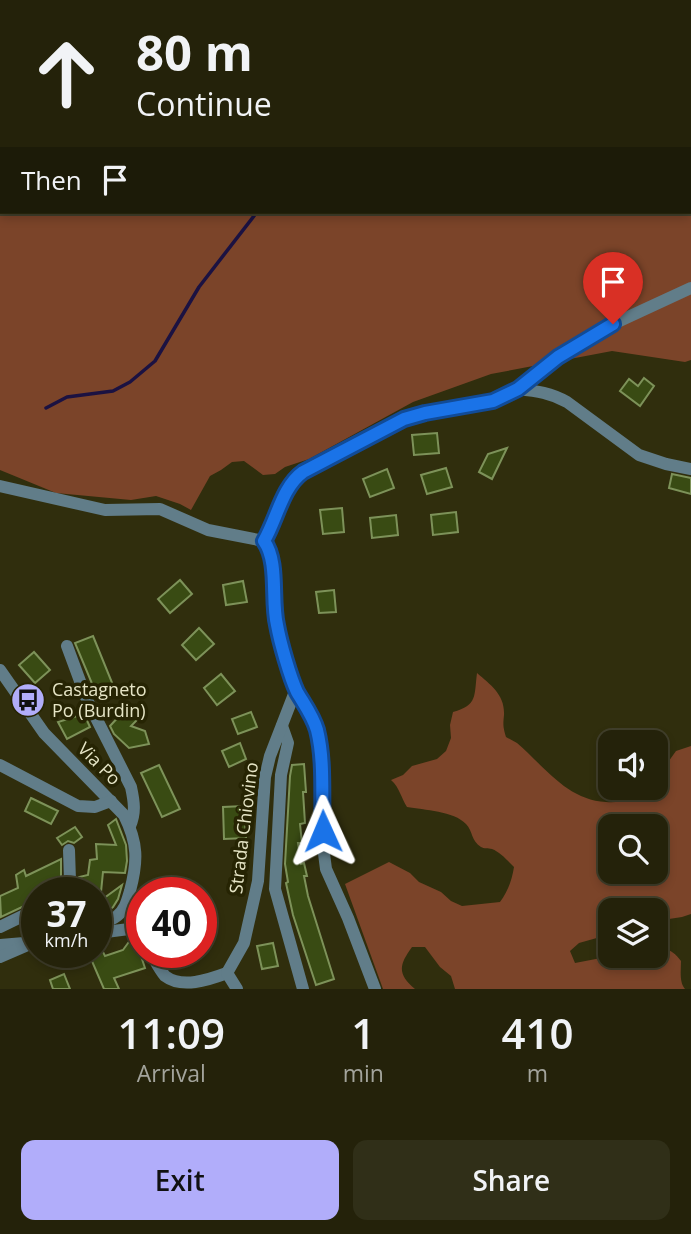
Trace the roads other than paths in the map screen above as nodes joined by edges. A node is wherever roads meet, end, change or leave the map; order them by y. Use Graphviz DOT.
graph roads {
  1 [pos="691,288"];
  2 [pos="518,389"];
  3 [pos="691,469"];
  4 [pos="0,486"];
  5 [pos="264,541"];
  6 [pos="67,646"];
  7 [pos="0,670"];
  8 [pos="296,689"];
  9 [pos="282,726"];
  10 [pos="0,765"];
  11 [pos="111,801"];
  12 [pos="127,820"];
  13 [pos="68,850"];
  14 [pos="70,877"];
  15 [pos="21,917"];
  16 [pos="112,919"];
  17 [pos="0,927"];
  18 [pos="21,943"];
  19 [pos="0,945"];
  20 [pos="21,948"];
  21 [pos="0,957"];
  22 [pos="160,968"];
  23 [pos="227,973"];
  24 [pos="178,986"];
  25 [pos="237,989"];
  26 [pos="303,989"];
  27 [pos="375,989"];
  1 -- 2 [label="street"];
  2 -- 3 [label="street"];
  2 -- 5 [label="street"];
  4 -- 5 [label="street"];
  5 -- 8 [label="street"];
  6 -- 12 [label="street"];
  7 -- 11 [label="street, Via Po"];
  8 -- 9 [label="street, Strada Chiovino"];
  8 -- 27 [label="street"];
  9 -- 23 [label="street, Strada Chiovino"];
  9 -- 26 [label="street, Strada Chiovino"];
  10 -- 11 [label="street"];
  11 -- 12 [label="street, Via Po"];
  12 -- 16 [label="street"];
  13 -- 14 [label="street"];
  15 -- 17 [label="street"];
  18 -- 19 [label="street"];
  20 -- 21 [label="street"];
  22 -- 24 [label="street"];
  23 -- 24 [label="street"];
  23 -- 25 [label="street"];
}
